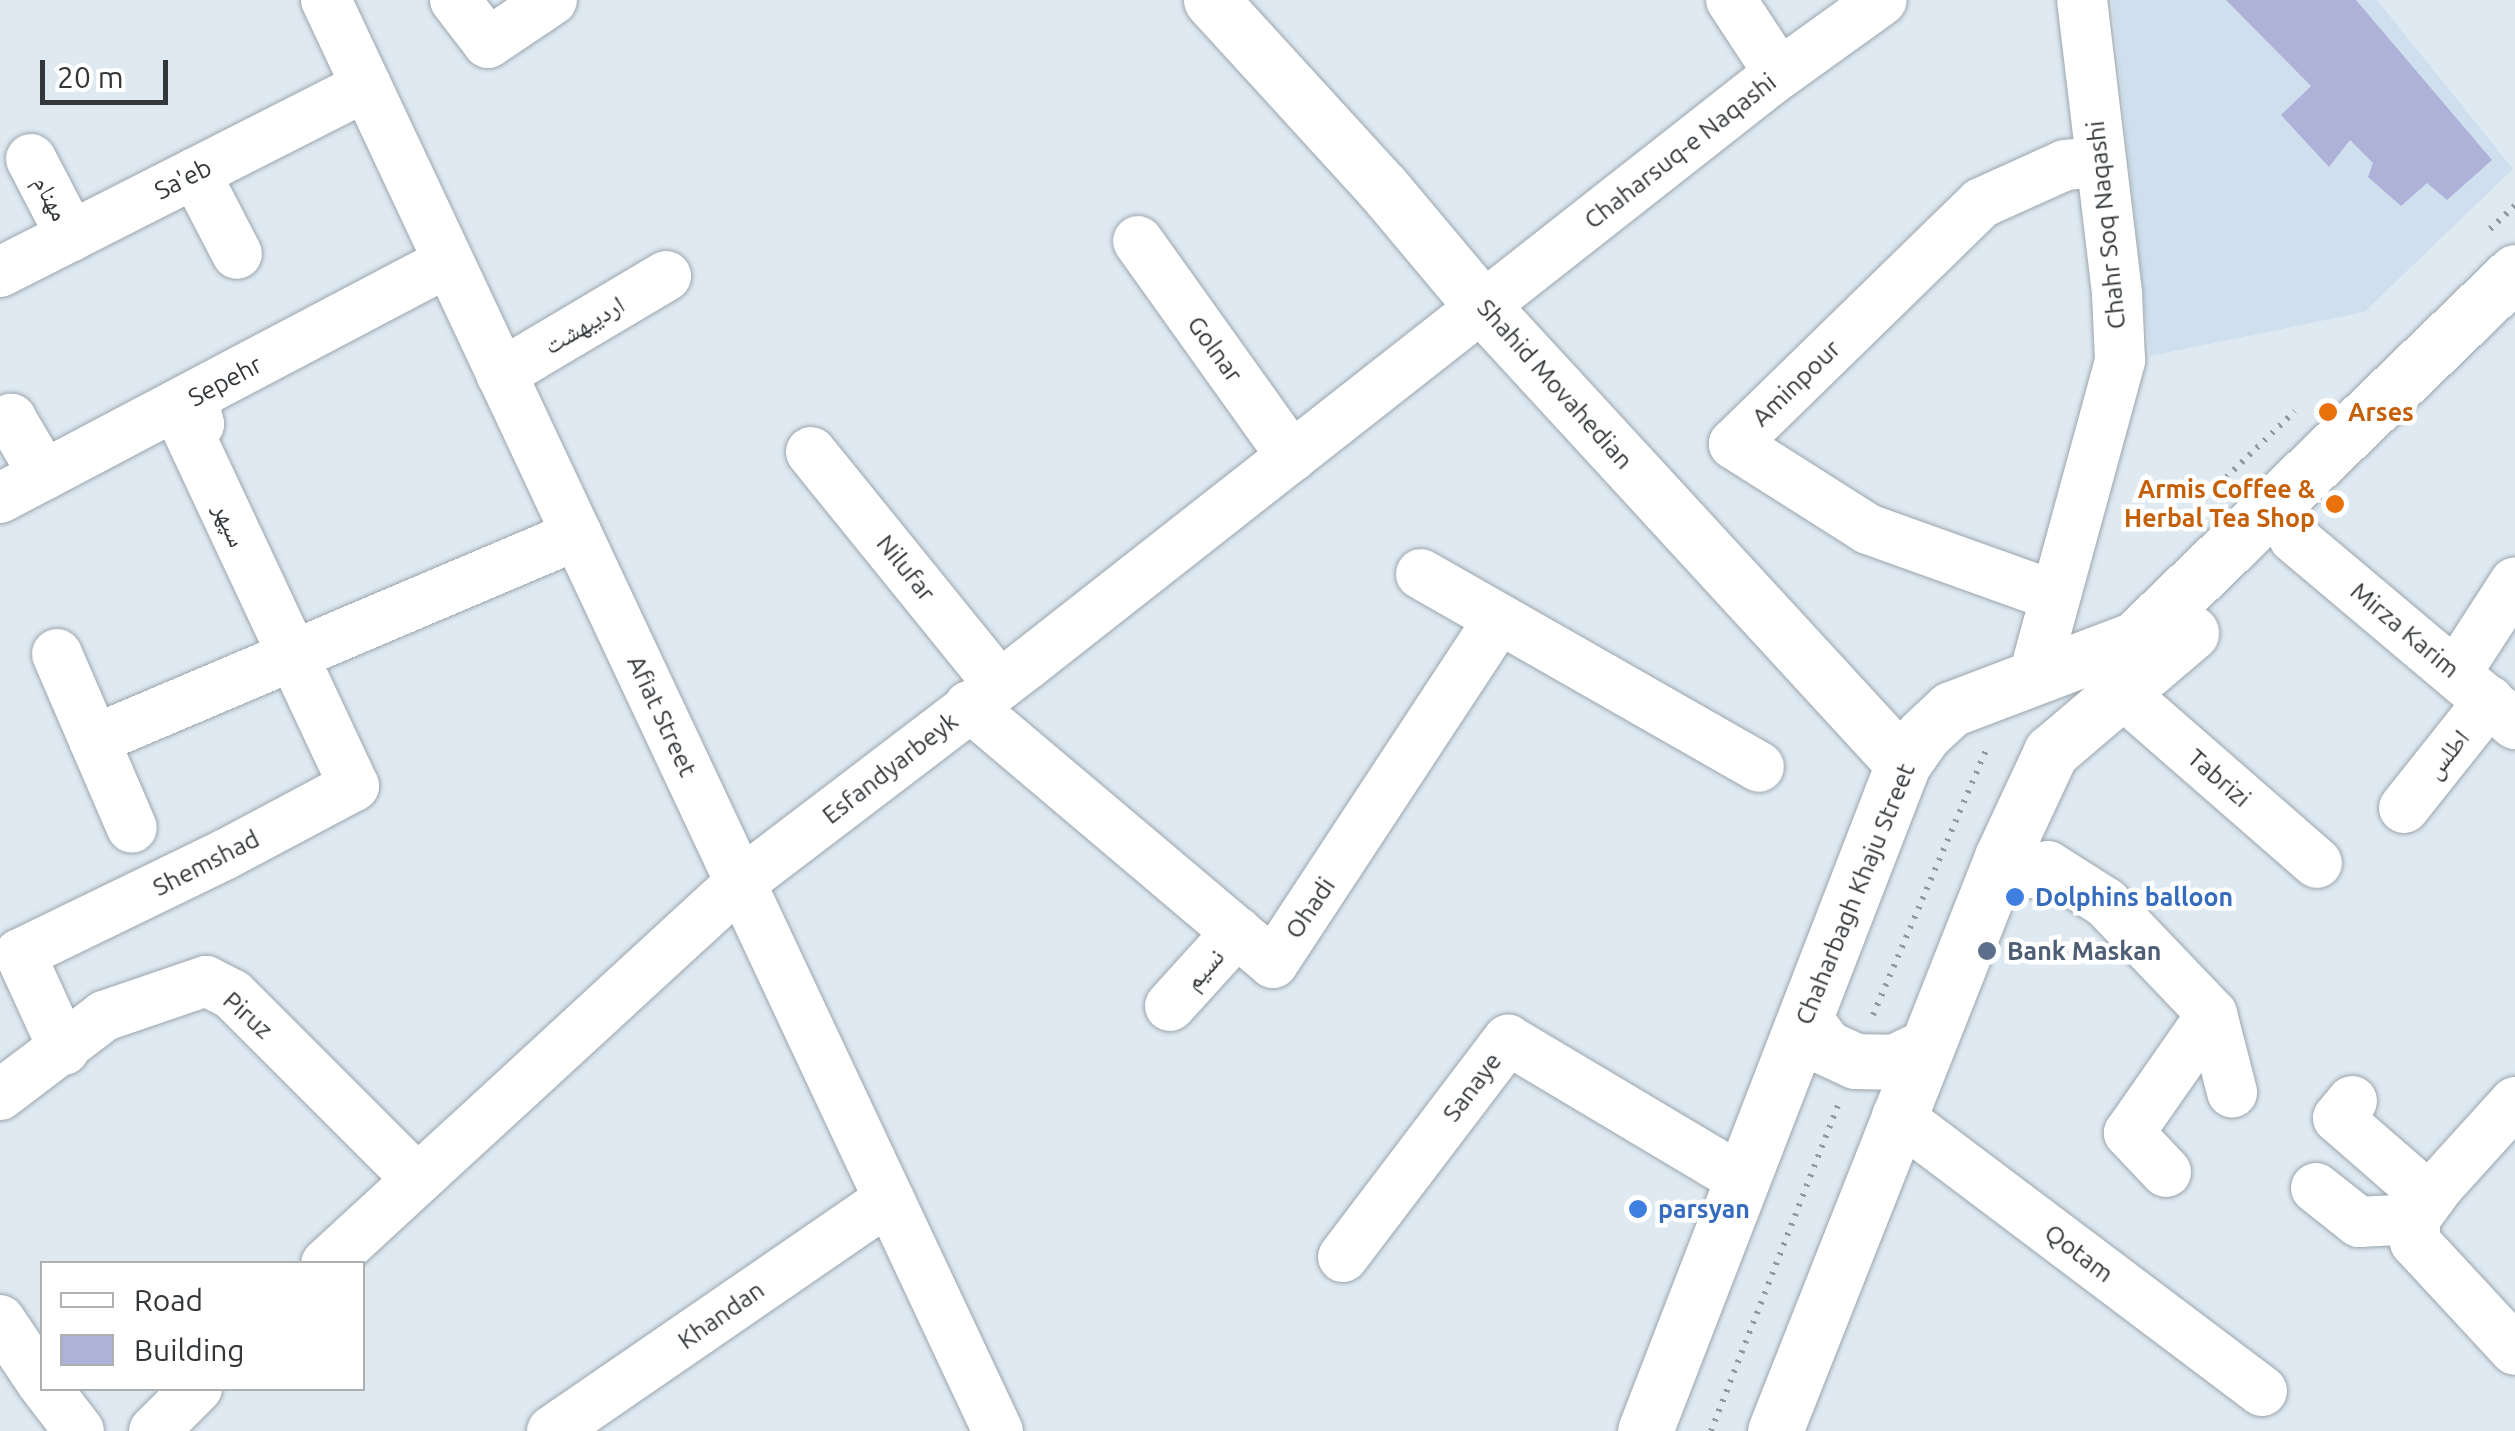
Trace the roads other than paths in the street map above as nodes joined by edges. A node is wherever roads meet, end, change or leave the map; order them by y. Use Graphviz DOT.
graph roads {
  1 [pos="455,0"];
  2 [pos="552,0"];
  3 [pos="1212,0"];
  4 [pos="1732,0"];
  5 [pos="1882,0"];
  6 [pos="2082,0"];
  7 [pos="339,4"];
  8 [pos="1779,73"];
  9 [pos="366,86"];
  10 [pos="30,159"];
  11 [pos="2100,162"];
  12 [pos="196,172"];
  13 [pos="71,236"];
  14 [pos="1138,241"];
  15 [pos="237,254"];
  16 [pos="448,262"];
  17 [pos="0,272"];
  18 [pos="2515,272"];
  19 [pos="666,276"];
  20 [pos="1482,306"];
  21 [pos="2515,324"];
  22 [pos="501,374"];
  23 [pos="193,398"];
  24 [pos="0,425"];
  25 [pos="811,452"];
  26 [pos="1292,457"];
  27 [pos="44,475"];
  28 [pos="0,498"];
  29 [pos="576,535"];
  30 [pos="2294,538"];
  31 [pos="1421,574"];
  32 [pos="2515,582"];
  33 [pos="2055,596"];
  34 [pos="1498,621"];
  35 [pos="57,654"];
  36 [pos="289,655"];
  37 [pos="2016,685"];
  38 [pos="2121,692"];
  39 [pos="985,696"];
  40 [pos="2487,699"];
  41 [pos="94,740"];
  42 [pos="2051,752"];
  43 [pos="1903,764"];
  44 [pos="1759,767"];
  45 [pos="2404,808"];
  46 [pos="132,828"];
  47 [pos="2002,857"];
  48 [pos="2317,864"];
  49 [pos="740,883"];
  50 [pos="1237,932"];
  51 [pos="1170,1006"];
  52 [pos="2212,1014"];
  53 [pos="1805,1020"];
  54 [pos="1926,1046"];
  55 [pos="64,1050"];
  56 [pos="2232,1092"];
  57 [pos="0,1094"];
  58 [pos="2352,1101"];
  59 [pos="2515,1102"];
  60 [pos="1897,1116"];
  61 [pos="2166,1172"];
  62 [pos="415,1177"];
  63 [pos="1743,1180"];
  64 [pos="2316,1188"];
  65 [pos="889,1199"];
  66 [pos="2423,1208"];
  67 [pos="1343,1257"];
  68 [pos="329,1261"];
  69 [pos="0,1320"];
  70 [pos="2515,1350"];
  71 [pos="40,1380"];
  72 [pos="48,1391"];
  73 [pos="195,1391"];
  74 [pos="2262,1391"];
  75 [pos="79,1431"];
  76 [pos="154,1431"];
  77 [pos="552,1431"];
  78 [pos="998,1431"];
  79 [pos="1646,1431"];
  80 [pos="1775,1431"];
  1 -- 2 [label="street"];
  3 -- 20 [label="main road, Shahid Movahedian"];
  4 -- 8 [label="street"];
  5 -- 8 [label="street, Chaharsuq-e Naqashi"];
  6 -- 11 [label="street, Chahr Soq Naqashi"];
  7 -- 9 [label="street, Afiat Street"];
  8 -- 20 [label="street, Chaharsuq-e Naqashi"];
  9 -- 12 [label="street, Sa'eb"];
  9 -- 16 [label="street, Afiat Street"];
  10 -- 13 [label="street, مهنام"];
  11 -- 33 [label="street, Chahr Soq Naqashi"];
  11 -- 33 [label="street, Aminpour"];
  12 -- 13 [label="street, Sa'eb"];
  12 -- 15 [label="street"];
  13 -- 17 [label="street, Sa'eb"];
  14 -- 26 [label="street, Golnar"];
  16 -- 22 [label="street, Afiat Street"];
  16 -- 23 [label="street, Sepehr"];
  18 -- 37 [label="main road, Chaharbagh Khaju Street"];
  19 -- 22 [label="street, اردیبهشت"];
  20 -- 26 [label="street, Esfandyarbeyk"];
  20 -- 43 [label="main road, Shahid Movahedian"];
  21 -- 30 [label="main road"];
  22 -- 29 [label="street, Afiat Street"];
  23 -- 27 [label="street, Sepehr"];
  23 -- 36 [label="street, سپهر"];
  24 -- 27 [label="street"];
  25 -- 39 [label="street, Nilufar"];
  26 -- 39 [label="street, Esfandyarbeyk"];
  27 -- 28 [label="street, Sepehr"];
  29 -- 36 [label="street"];
  29 -- 49 [label="street, Afiat Street"];
  30 -- 38 [label="main road"];
  30 -- 40 [label="street, Mirza Karim"];
  31 -- 34 [label="street"];
  32 -- 40 [label="street, اطلس"];
  33 -- 37 [label="street, Chahr Soq Naqashi"];
  34 -- 44 [label="street"];
  34 -- 50 [label="street, Ohadi"];
  35 -- 41 [label="street"];
  36 -- 41 [label="street"];
  36 -- 55 [label="street, Shemshad"];
  37 -- 42 [label="main road"];
  37 -- 43 [label="main road, Chaharbagh Khaju Street"];
  38 -- 42 [label="main road"];
  38 -- 48 [label="street, Tabrizi"];
  39 -- 49 [label="street, Esfandyarbeyk"];
  39 -- 50 [label="street, Ohadi"];
  40 -- 45 [label="street, اطلس"];
  41 -- 46 [label="street"];
  42 -- 47 [label="main road"];
  43 -- 53 [label="main road, Chaharbagh Khaju Street"];
  47 -- 52 [label="street"];
  47 -- 54 [label="main road"];
  49 -- 62 [label="street, Esfandyarbeyk"];
  49 -- 65 [label="street, Afiat Street"];
  50 -- 51 [label="street, نسیم"];
  52 -- 56 [label="street"];
  52 -- 61 [label="street"];
  53 -- 54 [label="main road"];
  53 -- 63 [label="main road, Chaharbagh Khaju Street"];
  54 -- 60 [label="main road"];
  55 -- 57 [label="street, Piruz"];
  55 -- 62 [label="street, Piruz"];
  58 -- 66 [label="street"];
  59 -- 66 [label="street"];
  60 -- 74 [label="street, Qotam"];
  60 -- 80 [label="main road"];
  62 -- 68 [label="street, Esfandyarbeyk"];
  63 -- 67 [label="street, Sanaye"];
  63 -- 79 [label="main road, Chaharbagh Khaju Street"];
  64 -- 66 [label="street"];
  65 -- 77 [label="street, Khandan"];
  65 -- 78 [label="street, Afiat Street"];
  66 -- 70 [label="street"];
  69 -- 71 [label="street"];
  72 -- 75 [label="street"];
  73 -- 76 [label="street"];
}
